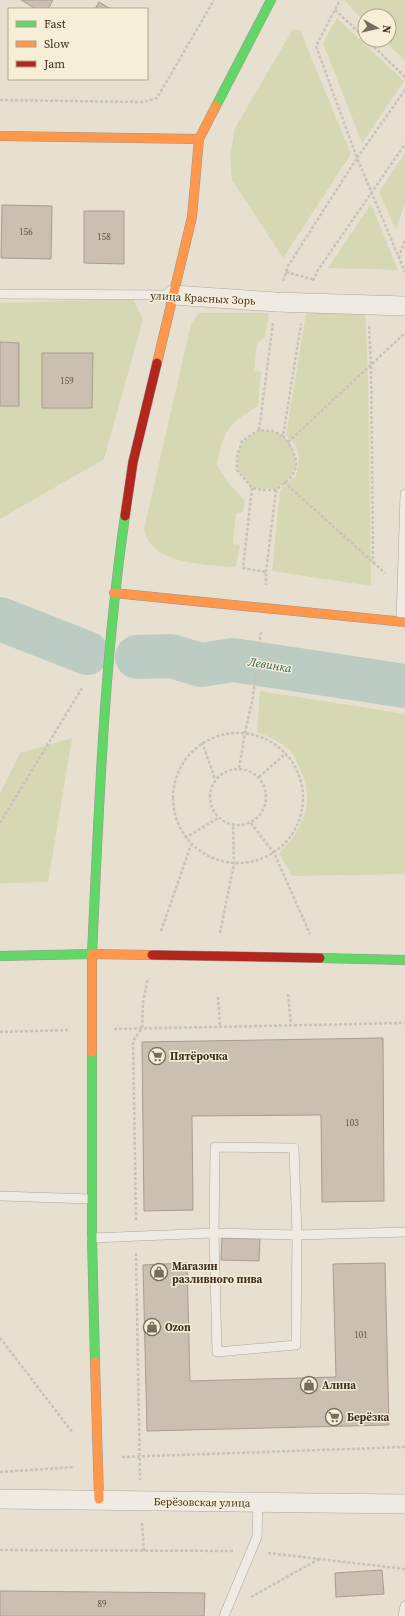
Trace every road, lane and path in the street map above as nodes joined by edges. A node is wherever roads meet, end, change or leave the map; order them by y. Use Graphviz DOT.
graph roads {
  1 [pos="214,0"];
  2 [pos="271,0"];
  3 [pos="340,0"];
  4 [pos="335,10"];
  5 [pos="357,31"];
  6 [pos="375,48"];
  7 [pos="405,77"];
  8 [pos="405,90"];
  9 [pos="0,100"];
  10 [pos="0,136"];
  11 [pos="199,139"];
  12 [pos="405,144"];
  13 [pos="357,158"];
  14 [pos="372,192"];
  15 [pos="405,239"];
  16 [pos="399,258"];
  17 [pos="286,272"];
  18 [pos="405,272"];
  19 [pos="313,280"];
  20 [pos="321,280"];
  21 [pos="0,294"];
  22 [pos="173,295"];
  23 [pos="276,302"];
  24 [pos="304,303"];
  25 [pos="368,305"];
  26 [pos="405,306"];
  27 [pos="405,333"];
  28 [pos="371,365"];
  29 [pos="259,430"];
  30 [pos="283,436"];
  31 [pos="288,442"];
  32 [pos="284,482"];
  33 [pos="252,488"];
  34 [pos="276,490"];
  35 [pos="405,494"];
  36 [pos="373,562"];
  37 [pos="266,572"];
  38 [pos="403,588"];
  39 [pos="114,593"];
  40 [pos="266,609"];
  41 [pos="403,622"];
  42 [pos="85,684"];
  43 [pos="245,733"];
  44 [pos="202,742"];
  45 [pos="286,753"];
  46 [pos="239,768"];
  47 [pos="259,777"];
  48 [pos="215,780"];
  49 [pos="218,818"];
  50 [pos="0,823"];
  51 [pos="251,823"];
  52 [pos="233,826"];
  53 [pos="185,838"];
  54 [pos="191,845"];
  55 [pos="274,853"];
  56 [pos="234,864"];
  57 [pos="311,937"];
  58 [pos="218,939"];
  59 [pos="92,954"];
  60 [pos="152,955"];
  61 [pos="0,956"];
  62 [pos="405,960"];
  63 [pos="288,994"];
  64 [pos="218,997"];
  65 [pos="405,1023"];
  66 [pos="291,1024"];
  67 [pos="220,1026"];
  68 [pos="142,1028"];
  69 [pos="93,1029"];
  70 [pos="0,1032"];
  71 [pos="0,1196"];
  72 [pos="91,1199"];
  73 [pos="405,1232"];
  74 [pos="214,1233"];
  75 [pos="297,1235"];
  76 [pos="136,1236"];
  77 [pos="92,1238"];
  78 [pos="0,1338"];
  79 [pos="405,1447"];
  80 [pos="139,1457"];
  81 [pos="95,1458"];
  82 [pos="0,1472"];
  83 [pos="0,1499"];
  84 [pos="99,1499"];
  85 [pos="141,1500"];
  86 [pos="258,1503"];
  87 [pos="405,1504"];
  88 [pos="0,1550"];
  89 [pos="144,1551"];
  90 [pos="251,1552"];
  91 [pos="319,1559"];
  92 [pos="405,1569"];
  93 [pos="405,1606"];
  94 [pos="226,1613"];
  95 [pos="403,1616"];
  1 -- 9 [label="path"];
  2 -- 11 [label="street"];
  3 -- 4 [label="path"];
  4 -- 5 [label="path"];
  4 -- 13 [label="path"];
  6 -- 7 [label="path"];
  8 -- 13 [label="path"];
  10 -- 11 [label="street"];
  11 -- 22 [label="street"];
  12 -- 14 [label="path"];
  13 -- 14 [label="path"];
  13 -- 17 [label="path"];
  14 -- 16 [label="path"];
  14 -- 19 [label="path"];
  15 -- 16 [label="path"];
  16 -- 18 [label="path"];
  17 -- 19 [label="path"];
  17 -- 23 [label="path"];
  19 -- 20 [label="path"];
  19 -- 24 [label="path"];
  21 -- 22 [label="lane, улица Красных Зорь"];
  22 -- 23 [label="street, улица Красных Зорь"];
  22 -- 39 [label="street"];
  23 -- 24 [label="street, улица Красных Зорь"];
  23 -- 29 [label="path"];
  24 -- 25 [label="street, улица Красных Зорь"];
  24 -- 30 [label="path"];
  25 -- 26 [label="street, улица Красных Зорь"];
  25 -- 28 [label="path"];
  27 -- 28 [label="path"];
  28 -- 31 [label="path"];
  28 -- 36 [label="path"];
  29 -- 30 [label="path"];
  29 -- 33 [label="path"];
  30 -- 31 [label="path"];
  31 -- 32 [label="path"];
  32 -- 34 [label="path"];
  32 -- 36 [label="path"];
  33 -- 34 [label="path"];
  33 -- 37 [label="path"];
  34 -- 37 [label="path"];
  35 -- 38 [label="lane"];
  36 -- 38 [label="path"];
  37 -- 40 [label="path"];
  38 -- 41 [label="lane"];
  39 -- 40 [label="street"];
  39 -- 59 [label="street"];
  40 -- 41 [label="street"];
  40 -- 43 [label="path"];
  42 -- 50 [label="path"];
  43 -- 44 [label="path"];
  43 -- 45 [label="path"];
  43 -- 46 [label="path"];
  44 -- 48 [label="path"];
  44 -- 53 [label="path"];
  45 -- 47 [label="path"];
  45 -- 55 [label="path"];
  46 -- 47 [label="path"];
  46 -- 48 [label="path"];
  47 -- 51 [label="path"];
  48 -- 49 [label="path"];
  49 -- 52 [label="path"];
  49 -- 53 [label="path"];
  51 -- 52 [label="path"];
  51 -- 55 [label="path"];
  52 -- 56 [label="path"];
  53 -- 54 [label="path"];
  54 -- 56 [label="path"];
  54 -- 60 [label="path"];
  55 -- 56 [label="path"];
  55 -- 57 [label="path"];
  56 -- 58 [label="path"];
  59 -- 60 [label="street"];
  59 -- 61 [label="street"];
  59 -- 69 [label="street"];
  60 -- 62 [label="street"];
  60 -- 68 [label="path"];
  63 -- 66 [label="path"];
  64 -- 67 [label="path"];
  65 -- 66 [label="path"];
  66 -- 67 [label="path"];
  67 -- 68 [label="path"];
  68 -- 69 [label="path"];
  68 -- 76 [label="path"];
  69 -- 70 [label="path"];
  69 -- 72 [label="street"];
  71 -- 72 [label="lane"];
  72 -- 77 [label="street"];
  73 -- 75 [label="lane"];
  74 -- 75 [label="lane"];
  74 -- 75 [label="lane"];
  74 -- 75 [label="lane"];
  74 -- 76 [label="lane"];
  76 -- 77 [label="lane"];
  76 -- 80 [label="path"];
  77 -- 81 [label="street"];
  78 -- 81 [label="path"];
  79 -- 80 [label="path"];
  80 -- 81 [label="path"];
  80 -- 85 [label="path"];
  81 -- 82 [label="path"];
  81 -- 84 [label="street"];
  83 -- 84 [label="street, Берёзовская улица"];
  84 -- 85 [label="street, Берёзовская улица"];
  85 -- 86 [label="street, Берёзовская улица"];
  85 -- 89 [label="path"];
  86 -- 87 [label="street, Берёзовская улица"];
  86 -- 90 [label="lane"];
  88 -- 89 [label="path"];
  89 -- 90 [label="path"];
  90 -- 91 [label="path"];
  90 -- 94 [label="lane"];
  91 -- 92 [label="path"];
  91 -- 94 [label="path"];
  93 -- 95 [label="lane"];
}
